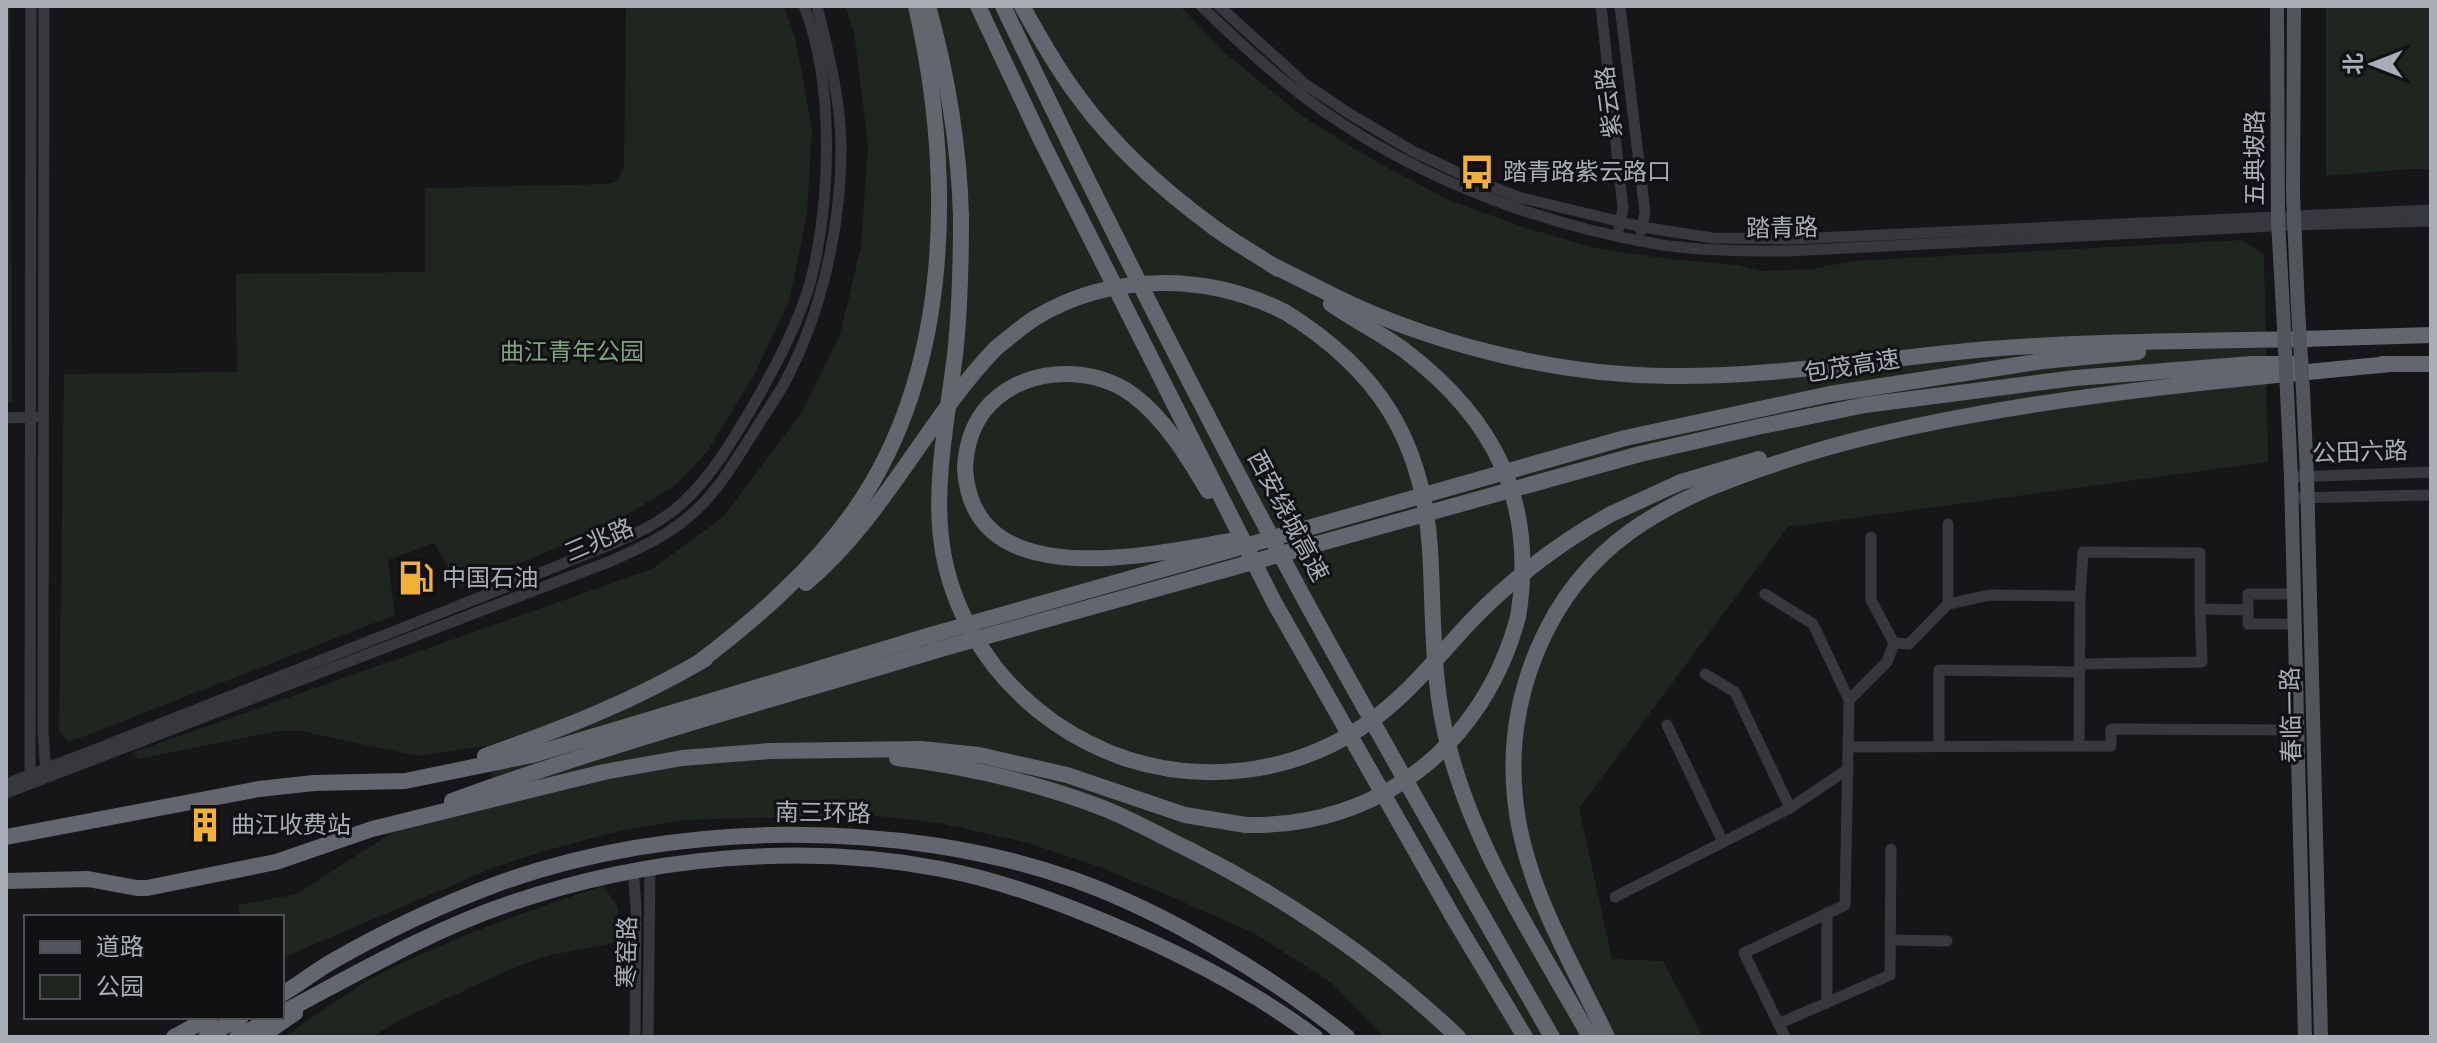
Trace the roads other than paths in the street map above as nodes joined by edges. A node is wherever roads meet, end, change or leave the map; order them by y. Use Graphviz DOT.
graph roads {
  1 [pos="31,6"];
  2 [pos="44,6"];
  3 [pos="804,6"];
  4 [pos="817,6"];
  5 [pos="916,6"];
  6 [pos="928,6"];
  7 [pos="978,6"];
  8 [pos="1003,6"];
  9 [pos="1022,6"];
  10 [pos="1201,6"];
  11 [pos="1219,6"];
  12 [pos="1601,6"];
  13 [pos="1620,6"];
  14 [pos="2277,6"];
  15 [pos="2294,6"];
  16 [pos="2431,210"];
  17 [pos="2294,221"];
  18 [pos="2431,221"];
  19 [pos="1620,222"];
  20 [pos="2278,222"];
  21 [pos="1641,234"];
  22 [pos="1617,235"];
  23 [pos="1272,265"];
  24 [pos="2291,309"];
  25 [pos="2431,335"];
  26 [pos="2309,339"];
  27 [pos="2390,364"];
  28 [pos="2431,364"];
  29 [pos="29,417"];
  30 [pos="43,417"];
  31 [pos="6,418"];
  32 [pos="1842,442"];
  33 [pos="2431,472"];
  34 [pos="2307,476"];
  35 [pos="2291,477"];
  36 [pos="2431,495"];
  37 [pos="2308,497"];
  38 [pos="2291,498"];
  39 [pos="1948,524"];
  40 [pos="1296,530"];
  41 [pos="1871,537"];
  42 [pos="1262,577"];
  43 [pos="1765,594"];
  44 [pos="2294,594"];
  45 [pos="2080,596"];
  46 [pos="1948,604"];
  47 [pos="2200,609"];
  48 [pos="2248,610"];
  49 [pos="2295,624"];
  50 [pos="934,642"];
  51 [pos="1894,643"];
  52 [pos="698,663"];
  53 [pos="2080,668"];
  54 [pos="1705,674"];
  55 [pos="1849,700"];
  56 [pos="1667,725"];
  57 [pos="2297,730"];
  58 [pos="1939,746"];
  59 [pos="2079,746"];
  60 [pos="1848,747"];
  61 [pos="832,751"];
  62 [pos="1848,769"];
  63 [pos="46,774"];
  64 [pos="421,779"];
  65 [pos="30,780"];
  66 [pos="6,784"];
  67 [pos="6,793"];
  68 [pos="1790,808"];
  69 [pos="386,825"];
  70 [pos="6,837"];
  71 [pos="1723,842"];
  72 [pos="1891,849"];
  73 [pos="650,867"];
  74 [pos="633,869"];
  75 [pos="6,881"];
  76 [pos="1615,897"];
  77 [pos="1827,913"];
  78 [pos="1890,940"];
  79 [pos="1947,941"];
  80 [pos="332,962"];
  81 [pos="284,980"];
  82 [pos="339,984"];
  83 [pos="284,993"];
  84 [pos="1827,1003"];
  85 [pos="284,1012"];
  86 [pos="265,1019"];
  87 [pos="1778,1024"];
  88 [pos="224,1027"];
  89 [pos="174,1037"];
  90 [pos="206,1037"];
  91 [pos="260,1037"];
  92 [pos="635,1037"];
  93 [pos="648,1037"];
  94 [pos="1315,1037"];
  95 [pos="1347,1037"];
  96 [pos="1458,1037"];
  97 [pos="1525,1037"];
  98 [pos="1552,1037"];
  99 [pos="1590,1037"];
  100 [pos="1607,1037"];
  101 [pos="1785,1037"];
  102 [pos="2305,1037"];
  103 [pos="2321,1037"];
  1 -- 29 [label="street"];
  2 -- 30 [label="street"];
  3 -- 63 [label="street, 三兆路"];
  4 -- 63 [label="street, 三兆路"];
  5 -- 52 [label="highway"];
  6 -- 32 [label="highway, bridge"];
  7 -- 42 [label="highway, 西安绕城高速"];
  8 -- 98 [label="highway, 西安绕城高速"];
  9 -- 23 [label="highway"];
  10 -- 22 [label="street, 踏青路"];
  11 -- 19 [label="street, 踏青路"];
  12 -- 19 [label="street, 紫云路"];
  13 -- 21 [label="street, 紫云路"];
  14 -- 20 [label="main road, 五典坡路"];
  15 -- 17 [label="main road, 五典坡路"];
  16 -- 17 [label="street, 踏青路"];
  17 -- 18 [label="street, 踏青路"];
  17 -- 20 [label="street, 踏青路"];
  17 -- 24 [label="main road, 五典坡路"];
  19 -- 21 [label="street, 踏青路"];
  19 -- 22 [label="street, 紫云路"];
  20 -- 21 [label="street, 踏青路"];
  20 -- 24 [label="main road, 五典坡路"];
  21 -- 22 [label="street, 踏青路"];
  23 -- 26 [label="highway"];
  23 -- 61 [label="highway, bridge"];
  24 -- 34 [label="main road, 春临一路, bridge"];
  24 -- 35 [label="main road, 春临一路, bridge"];
  25 -- 26 [label="highway, 包茂高速"];
  26 -- 40 [label="highway, 包茂高速, bridge"];
  27 -- 28 [label="highway"];
  27 -- 32 [label="highway"];
  27 -- 50 [label="highway, bridge"];
  29 -- 30 [label="street"];
  29 -- 31 [label="street"];
  29 -- 65 [label="street"];
  30 -- 63 [label="street"];
  32 -- 100 [label="highway"];
  33 -- 34 [label="street, 公田六路"];
  34 -- 35 [label="street, 公田六路"];
  34 -- 37 [label="main road, 春临一路"];
  35 -- 38 [label="main road, 春临一路"];
  36 -- 37 [label="street, 公田六路"];
  37 -- 38 [label="street, 公田六路"];
  37 -- 103 [label="main road, 春临一路"];
  38 -- 44 [label="main road, 春临一路"];
  39 -- 46 [label="street"];
  40 -- 42 [label="highway, bridge"];
  40 -- 50 [label="highway, bridge"];
  41 -- 51 [label="street"];
  42 -- 97 [label="highway, 西安绕城高速"];
  43 -- 55 [label="street"];
  44 -- 48 [label="street"];
  44 -- 49 [label="main road, 春临一路"];
  45 -- 46 [label="street"];
  45 -- 47 [label="street"];
  45 -- 53 [label="street"];
  46 -- 51 [label="street"];
  47 -- 48 [label="street"];
  47 -- 53 [label="street"];
  48 -- 49 [label="street"];
  49 -- 57 [label="main road, 春临一路"];
  50 -- 64 [label="highway"];
  50 -- 69 [label="highway"];
  51 -- 55 [label="street"];
  52 -- 64 [label="highway"];
  52 -- 99 [label="highway, bridge"];
  53 -- 58 [label="street"];
  53 -- 59 [label="street"];
  54 -- 68 [label="street"];
  55 -- 60 [label="street"];
  56 -- 71 [label="street"];
  57 -- 59 [label="street"];
  57 -- 102 [label="main road, 春临一路"];
  58 -- 59 [label="street"];
  58 -- 60 [label="street"];
  60 -- 62 [label="street"];
  61 -- 69 [label="highway"];
  61 -- 96 [label="highway"];
  62 -- 68 [label="street"];
  62 -- 77 [label="street"];
  63 -- 65 [label="street, 三兆路"];
  64 -- 70 [label="highway"];
  65 -- 66 [label="street, 三兆路"];
  65 -- 67 [label="street, 三兆路"];
  68 -- 71 [label="street"];
  69 -- 75 [label="highway"];
  71 -- 76 [label="street"];
  72 -- 78 [label="street"];
  73 -- 74 [label="highway, 南三环路"];
  73 -- 93 [label="street, 寒窑路"];
  73 -- 94 [label="highway, 南三环路"];
  74 -- 82 [label="highway, 南三环路"];
  74 -- 92 [label="street, 寒窑路"];
  77 -- 84 [label="street"];
  77 -- 87 [label="street"];
  78 -- 79 [label="street"];
  78 -- 84 [label="street"];
  80 -- 81 [label="highway"];
  80 -- 83 [label="highway, 南三环路"];
  80 -- 95 [label="highway, 南三环路"];
  82 -- 85 [label="highway, 南三环路"];
  82 -- 91 [label="highway"];
  84 -- 87 [label="street"];
  86 -- 88 [label="highway"];
  87 -- 101 [label="street"];
  88 -- 89 [label="highway"];
  88 -- 90 [label="highway"];
}
